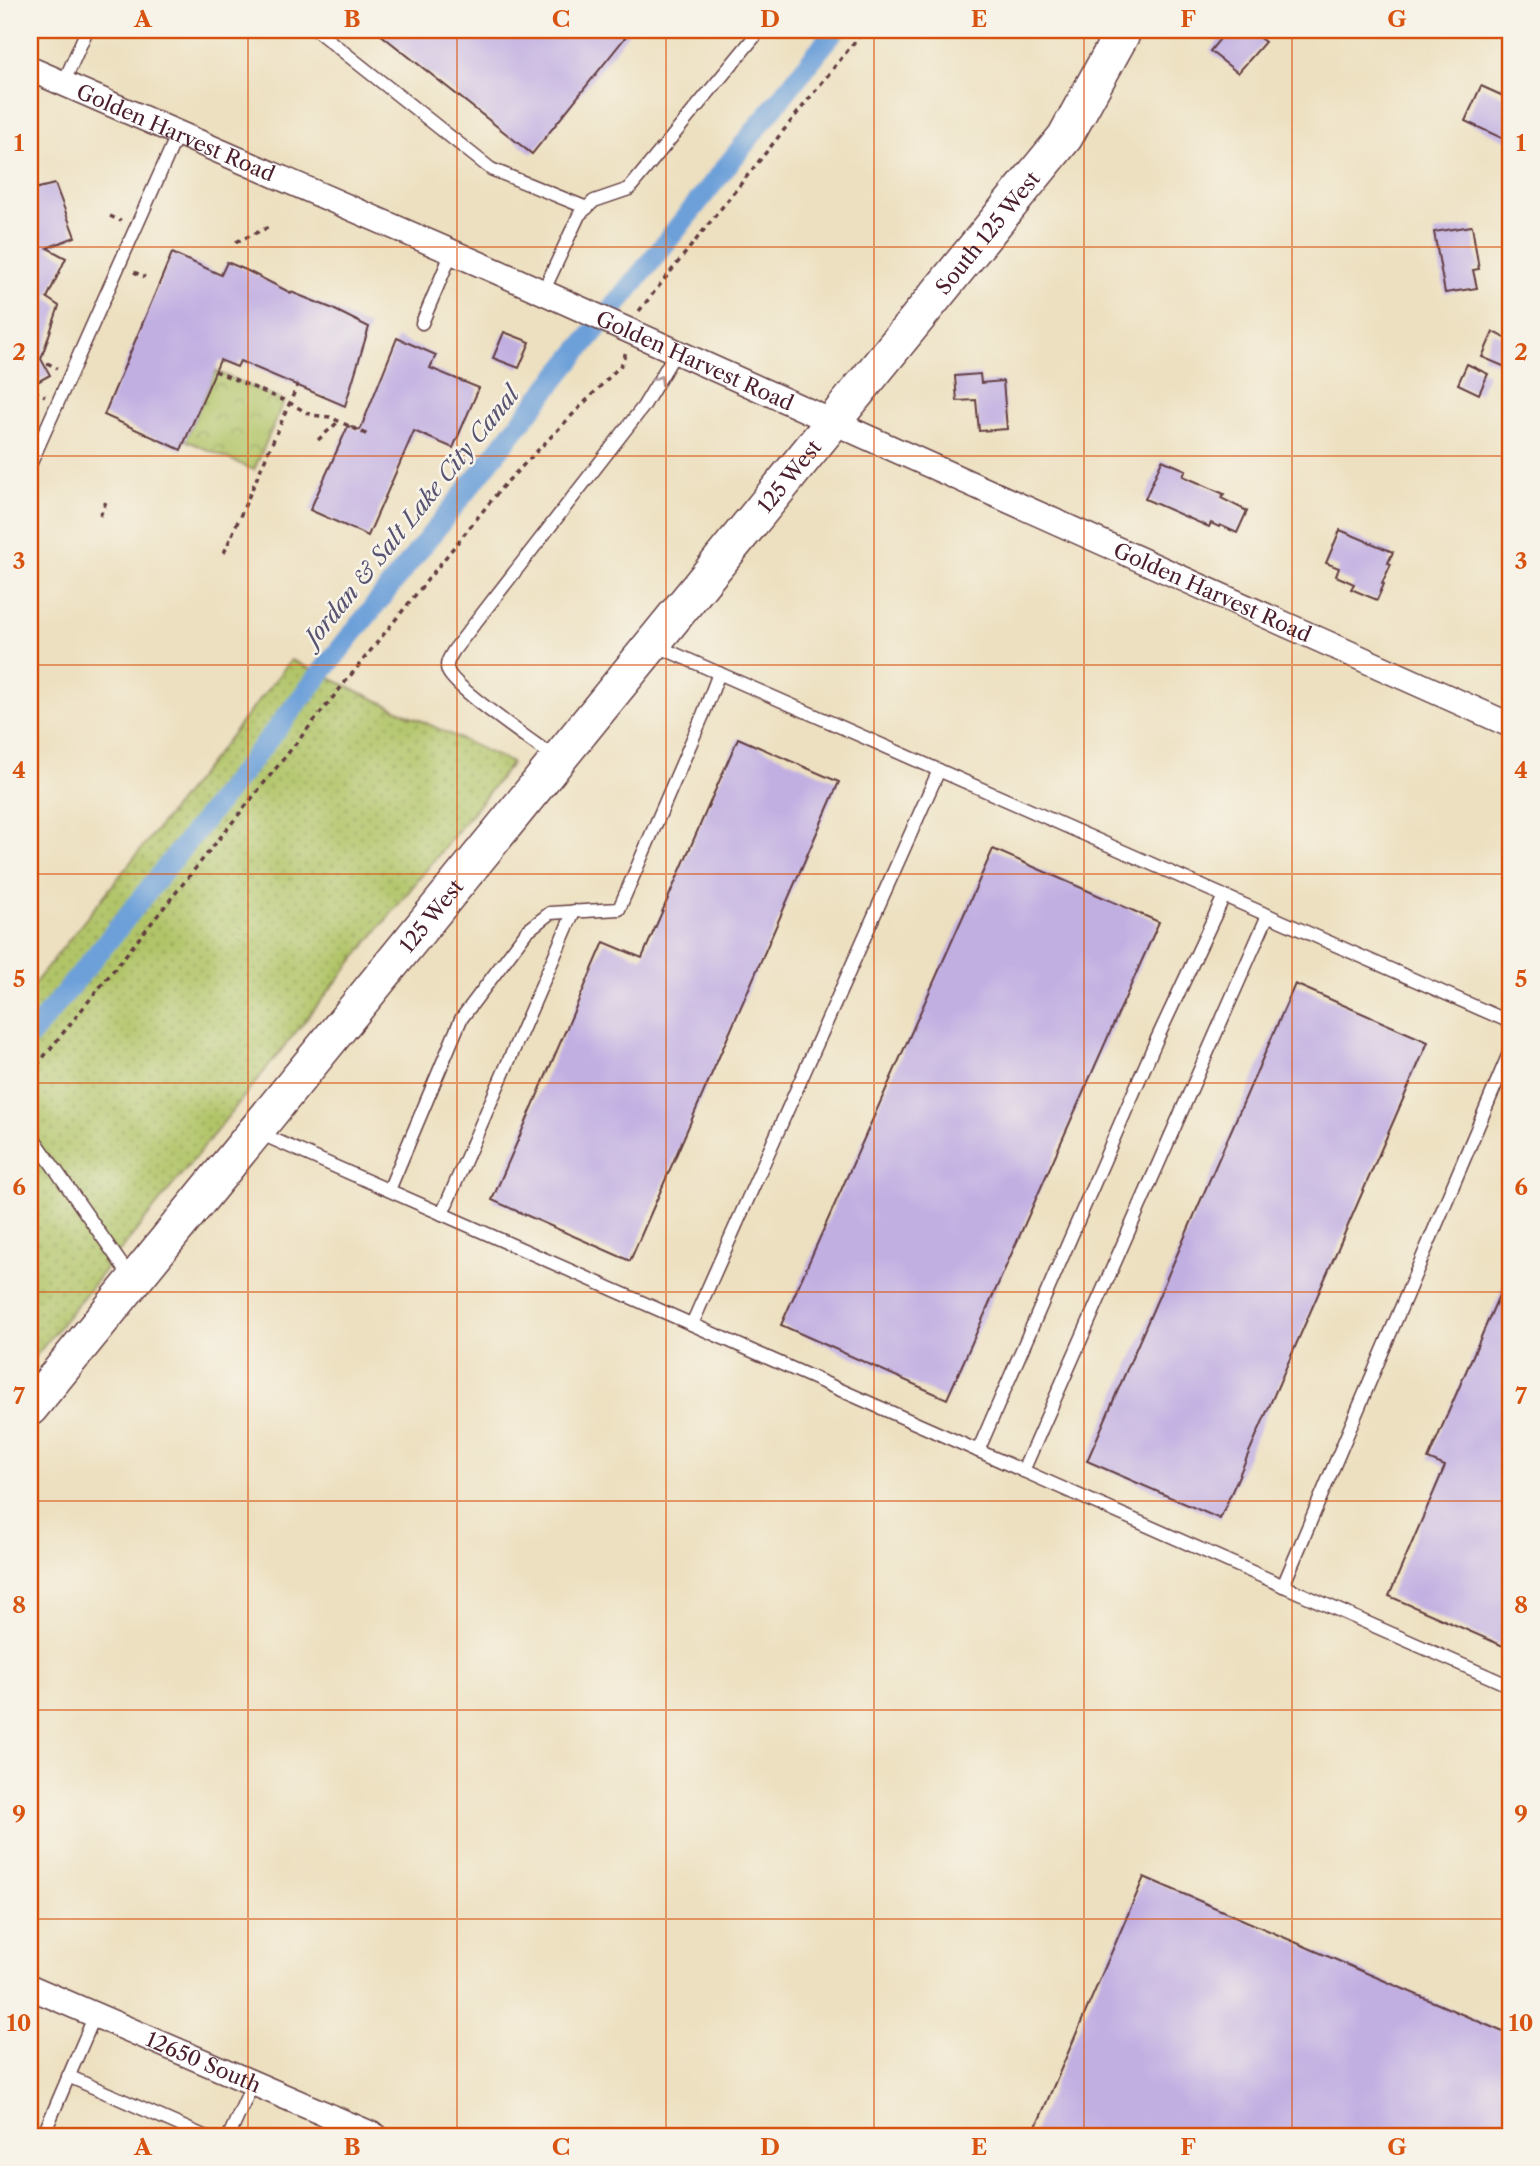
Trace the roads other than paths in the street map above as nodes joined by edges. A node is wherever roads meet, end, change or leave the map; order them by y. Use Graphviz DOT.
graph roads {
  1 [pos="87,30"];
  2 [pos="316,30"];
  3 [pos="760,30"];
  4 [pos="1124,30"];
  5 [pos="30,69"];
  6 [pos="63,84"];
  7 [pos="178,133"];
  8 [pos="587,208"];
  9 [pos="452,252"];
  10 [pos="543,292"];
  11 [pos="422,323"];
  12 [pos="676,352"];
  13 [pos="834,424"];
  14 [pos="30,465"];
  15 [pos="653,644"];
  16 [pos="719,673"];
  17 [pos="1510,725"];
  18 [pos="558,761"];
  19 [pos="939,770"];
  20 [pos="1224,896"];
  21 [pos="574,911"];
  22 [pos="1268,915"];
  23 [pos="1510,1022"];
  24 [pos="1510,1051"];
  25 [pos="256,1132"];
  26 [pos="30,1133"];
  27 [pos="389,1190"];
  28 [pos="442,1214"];
  29 [pos="134,1281"];
  30 [pos="692,1324"];
  31 [pos="30,1408"];
  32 [pos="978,1451"];
  33 [pos="1023,1471"];
  34 [pos="1283,1586"];
  35 [pos="1510,1686"];
  36 [pos="30,1987"];
  37 [pos="95,2015"];
  38 [pos="68,2076"];
  39 [pos="253,2083"];
  40 [pos="43,2136"];
  41 [pos="204,2136"];
  42 [pos="229,2136"];
  43 [pos="376,2136"];
  1 -- 6 [label="lane"];
  2 -- 8 [label="lane"];
  3 -- 8 [label="lane"];
  4 -- 13 [label="main road, South 125 West"];
  5 -- 6 [label="street, Golden Harvest Road"];
  6 -- 7 [label="street, Golden Harvest Road"];
  7 -- 9 [label="street, Golden Harvest Road"];
  7 -- 14 [label="lane"];
  8 -- 10 [label="lane"];
  9 -- 10 [label="street, Golden Harvest Road"];
  9 -- 11 [label="lane"];
  10 -- 12 [label="street, Golden Harvest Road"];
  12 -- 13 [label="street, Golden Harvest Road"];
  18 -- 12 [label="lane, one-way"];
  13 -- 15 [label="main road, 125 West"];
  13 -- 17 [label="street, Golden Harvest Road"];
  15 -- 16 [label="lane"];
  15 -- 18 [label="main road, 125 West"];
  16 -- 19 [label="lane"];
  16 -- 21 [label="lane"];
  18 -- 25 [label="main road, 125 West"];
  19 -- 20 [label="lane"];
  19 -- 30 [label="lane"];
  20 -- 22 [label="lane"];
  20 -- 32 [label="lane"];
  21 -- 27 [label="lane"];
  21 -- 28 [label="lane"];
  22 -- 23 [label="lane"];
  22 -- 33 [label="lane"];
  24 -- 34 [label="lane"];
  25 -- 27 [label="lane"];
  25 -- 29 [label="main road, 125 West"];
  26 -- 29 [label="lane"];
  27 -- 28 [label="lane"];
  28 -- 30 [label="lane"];
  29 -- 31 [label="main road, 125 West"];
  30 -- 32 [label="lane"];
  32 -- 33 [label="lane"];
  33 -- 34 [label="lane"];
  34 -- 35 [label="lane"];
  36 -- 37 [label="street, 12650 South"];
  37 -- 38 [label="lane"];
  37 -- 39 [label="street, 12650 South"];
  38 -- 40 [label="lane"];
  38 -- 41 [label="lane"];
  39 -- 42 [label="lane"];
  39 -- 43 [label="street, 12650 South"];
}
